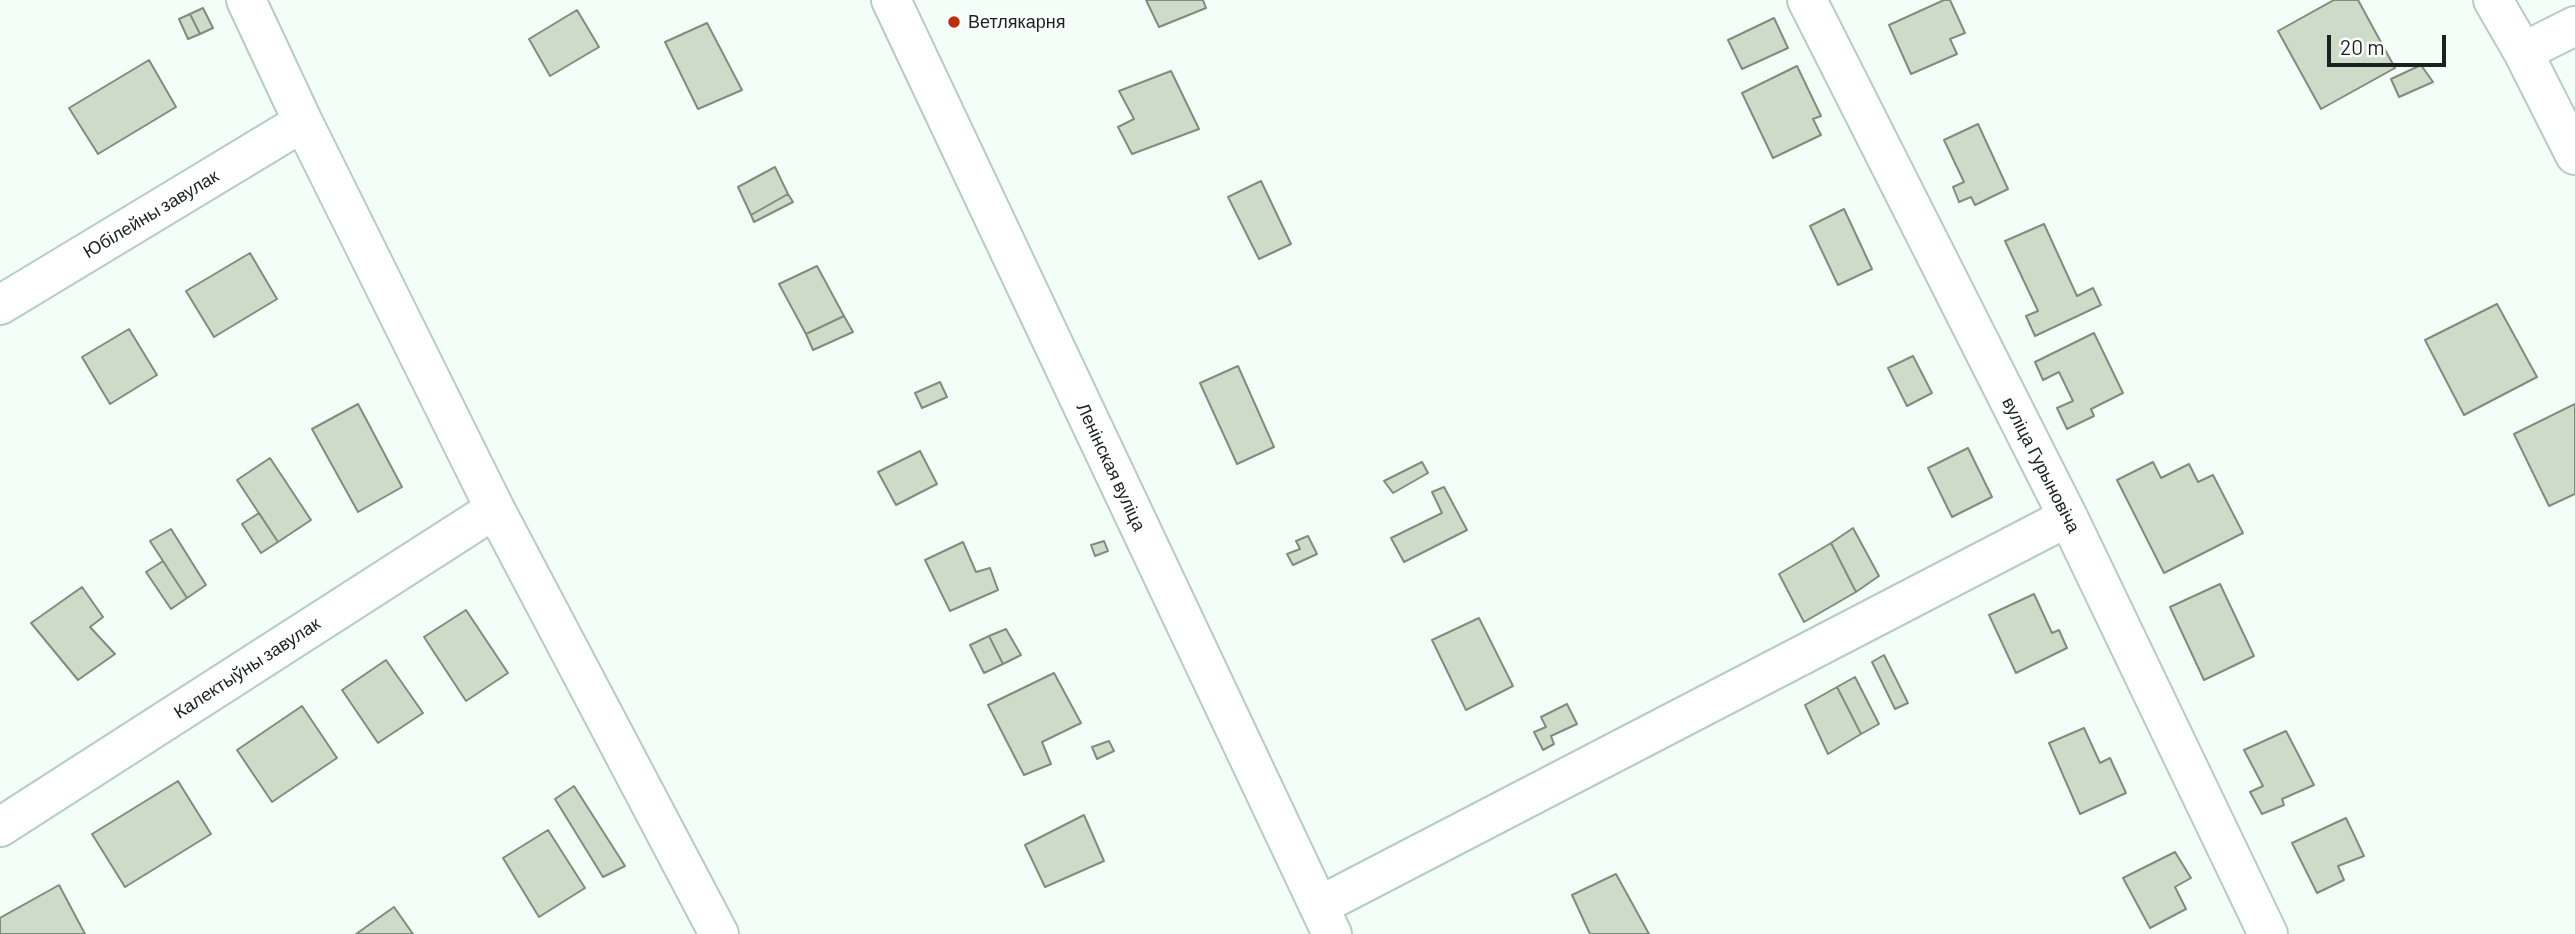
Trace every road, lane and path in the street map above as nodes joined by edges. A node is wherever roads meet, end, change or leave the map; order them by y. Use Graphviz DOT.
graph roads {
  1 [pos="246,0"];
  2 [pos="891,0"];
  3 [pos="1807,0"];
  4 [pos="2493,0"];
  5 [pos="2575,26"];
  6 [pos="2523,52"];
  7 [pos="303,122"];
  8 [pos="2575,155"];
  9 [pos="0,306"];
  10 [pos="495,509"];
  11 [pos="2068,517"];
  12 [pos="0,827"];
  13 [pos="1326,920"];
  14 [pos="704,929"];
  15 [pos="2268,934"];
  1 -- 7 [label="street"];
  2 -- 13 [label="street, Ленінская вуліца"];
  3 -- 11 [label="street, вуліца Гурыновіча"];
  4 -- 6 [label="street"];
  5 -- 6 [label="street"];
  6 -- 8 [label="street"];
  7 -- 9 [label="street, Юбілейны завулак"];
  7 -- 10 [label="street"];
  10 -- 12 [label="street, Калектыўны завулак"];
  10 -- 14 [label="street"];
  11 -- 13 [label="street"];
  11 -- 15 [label="street, вуліца Гурыновіча"];
}
